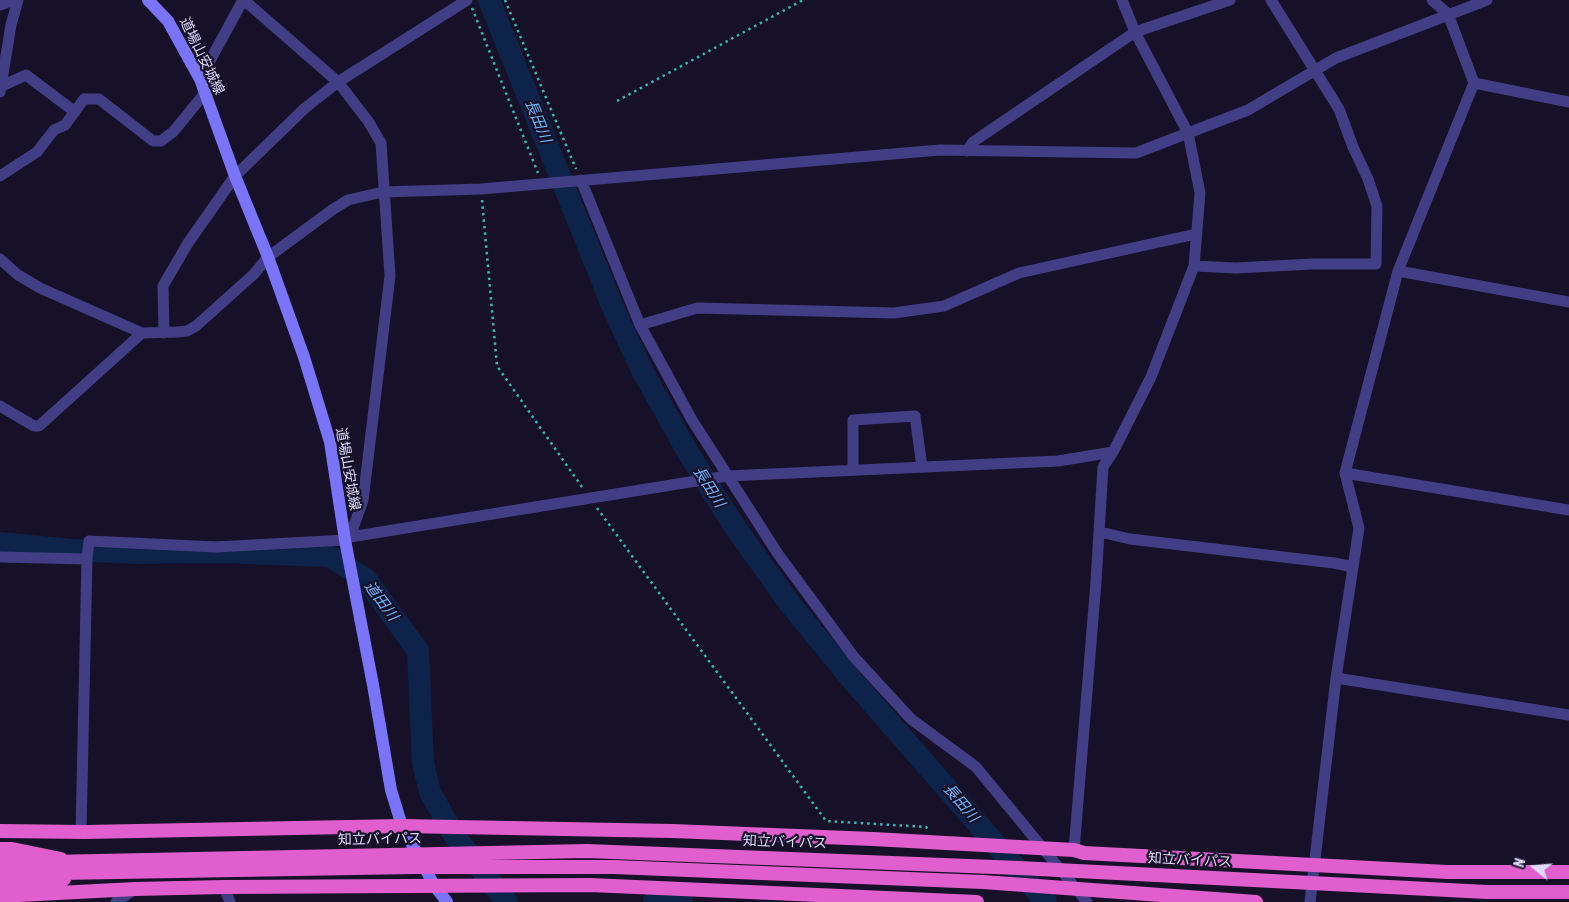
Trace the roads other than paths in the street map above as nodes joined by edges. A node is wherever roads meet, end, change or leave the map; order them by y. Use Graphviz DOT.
graph roads {
  1 [pos="14,0"];
  2 [pos="18,0"];
  3 [pos="148,0"];
  4 [pos="244,0"];
  5 [pos="468,0"];
  6 [pos="1122,0"];
  7 [pos="1230,0"];
  8 [pos="1271,0"];
  9 [pos="1432,0"];
  10 [pos="1487,0"];
  11 [pos="0,5"];
  12 [pos="1448,14"];
  13 [pos="1135,32"];
  14 [pos="1314,70"];
  15 [pos="200,79"];
  16 [pos="338,82"];
  17 [pos="1474,83"];
  18 [pos="1,88"];
  19 [pos="205,93"];
  20 [pos="1569,102"];
  21 [pos="75,112"];
  22 [pos="1188,133"];
  23 [pos="966,151"];
  24 [pos="0,176"];
  25 [pos="235,176"];
  26 [pos="581,180"];
  27 [pos="383,192"];
  28 [pos="1196,234"];
  29 [pos="268,257"];
  30 [pos="0,259"];
  31 [pos="1194,266"];
  32 [pos="1398,270"];
  33 [pos="1569,302"];
  34 [pos="640,325"];
  35 [pos="164,333"];
  36 [pos="142,334"];
  37 [pos="0,406"];
  38 [pos="1113,452"];
  39 [pos="922,467"];
  40 [pos="853,470"];
  41 [pos="1345,473"];
  42 [pos="727,476"];
  43 [pos="1569,510"];
  44 [pos="1100,532"];
  45 [pos="348,538"];
  46 [pos="0,557"];
  47 [pos="87,559"];
  48 [pos="1353,567"];
  49 [pos="1336,678"];
  50 [pos="1569,715"];
  51 [pos="402,826"];
  52 [pos="0,831"];
  53 [pos="81,832"];
  54 [pos="0,849"];
  55 [pos="1043,849"];
  56 [pos="1074,850"];
  57 [pos="76,862"];
  58 [pos="0,864"];
  59 [pos="1315,865"];
  60 [pos="154,871"];
  61 [pos="1569,872"];
  62 [pos="0,874"];
  63 [pos="0,884"];
  64 [pos="434,885"];
  65 [pos="224,887"];
  66 [pos="135,889"];
  67 [pos="1569,892"];
  68 [pos="0,896"];
  69 [pos="116,902"];
  70 [pos="230,902"];
  71 [pos="447,902"];
  72 [pos="977,902"];
  73 [pos="1088,902"];
  74 [pos="1256,902"];
  75 [pos="1310,902"];
  1 -- 11 [label="street"];
  2 -- 18 [label="street"];
  3 -- 15 [label="main road, 道場山安城線"];
  4 -- 15 [label="street"];
  4 -- 16 [label="street"];
  5 -- 16 [label="street"];
  6 -- 13 [label="street"];
  7 -- 13 [label="street"];
  8 -- 14 [label="street"];
  9 -- 12 [label="street"];
  10 -- 12 [label="street"];
  12 -- 14 [label="street"];
  12 -- 17 [label="street"];
  13 -- 22 [label="street"];
  13 -- 23 [label="street"];
  14 -- 22 [label="street"];
  14 -- 31 [label="street"];
  15 -- 19 [label="main road, 道場山安城線"];
  16 -- 25 [label="street"];
  16 -- 27 [label="street"];
  17 -- 20 [label="street"];
  17 -- 32 [label="street"];
  18 -- 21 [label="street"];
  19 -- 21 [label="street"];
  19 -- 25 [label="main road, 道場山安城線"];
  21 -- 24 [label="street"];
  22 -- 23 [label="street"];
  22 -- 28 [label="street"];
  23 -- 26 [label="street"];
  25 -- 29 [label="main road, 道場山安城線"];
  25 -- 35 [label="street"];
  26 -- 27 [label="street"];
  26 -- 34 [label="street"];
  27 -- 29 [label="street"];
  27 -- 45 [label="street"];
  28 -- 31 [label="street"];
  28 -- 34 [label="street"];
  29 -- 35 [label="street"];
  29 -- 45 [label="main road, 道場山安城線"];
  30 -- 36 [label="street"];
  31 -- 38 [label="street"];
  32 -- 33 [label="street"];
  32 -- 41 [label="street"];
  34 -- 42 [label="street"];
  35 -- 36 [label="street"];
  36 -- 37 [label="street"];
  38 -- 39 [label="street"];
  38 -- 44 [label="street"];
  39 -- 40 [label="street"];
  39 -- 40 [label="street"];
  40 -- 42 [label="street"];
  41 -- 43 [label="street"];
  41 -- 48 [label="street"];
  42 -- 45 [label="street"];
  42 -- 55 [label="street"];
  44 -- 48 [label="street"];
  44 -- 56 [label="street"];
  45 -- 47 [label="street"];
  45 -- 51 [label="main road, 道場山安城線"];
  46 -- 47 [label="street"];
  47 -- 53 [label="street"];
  48 -- 49 [label="street"];
  49 -- 50 [label="street"];
  49 -- 59 [label="street"];
  51 -- 53 [label="highway"];
  51 -- 55 [label="highway"];
  51 -- 64 [label="main road, 道場山安城線"];
  52 -- 53 [label="highway"];
  54 -- 57 [label="highway, bridge"];
  55 -- 56 [label="highway"];
  55 -- 73 [label="street"];
  56 -- 59 [label="highway"];
  57 -- 58 [label="highway, 知立バイパス, bridge"];
  57 -- 67 [label="highway, 知立バイパス, bridge"];
  59 -- 61 [label="highway"];
  59 -- 75 [label="street"];
  60 -- 62 [label="highway, 知立バイパス, bridge"];
  60 -- 63 [label="highway, bridge"];
  60 -- 74 [label="highway, 知立バイパス, bridge"];
  64 -- 65 [label="highway"];
  64 -- 71 [label="main road, 道場山安城線"];
  64 -- 72 [label="highway"];
  65 -- 66 [label="highway"];
  65 -- 70 [label="street"];
  66 -- 68 [label="highway"];
  66 -- 69 [label="street"];
}
